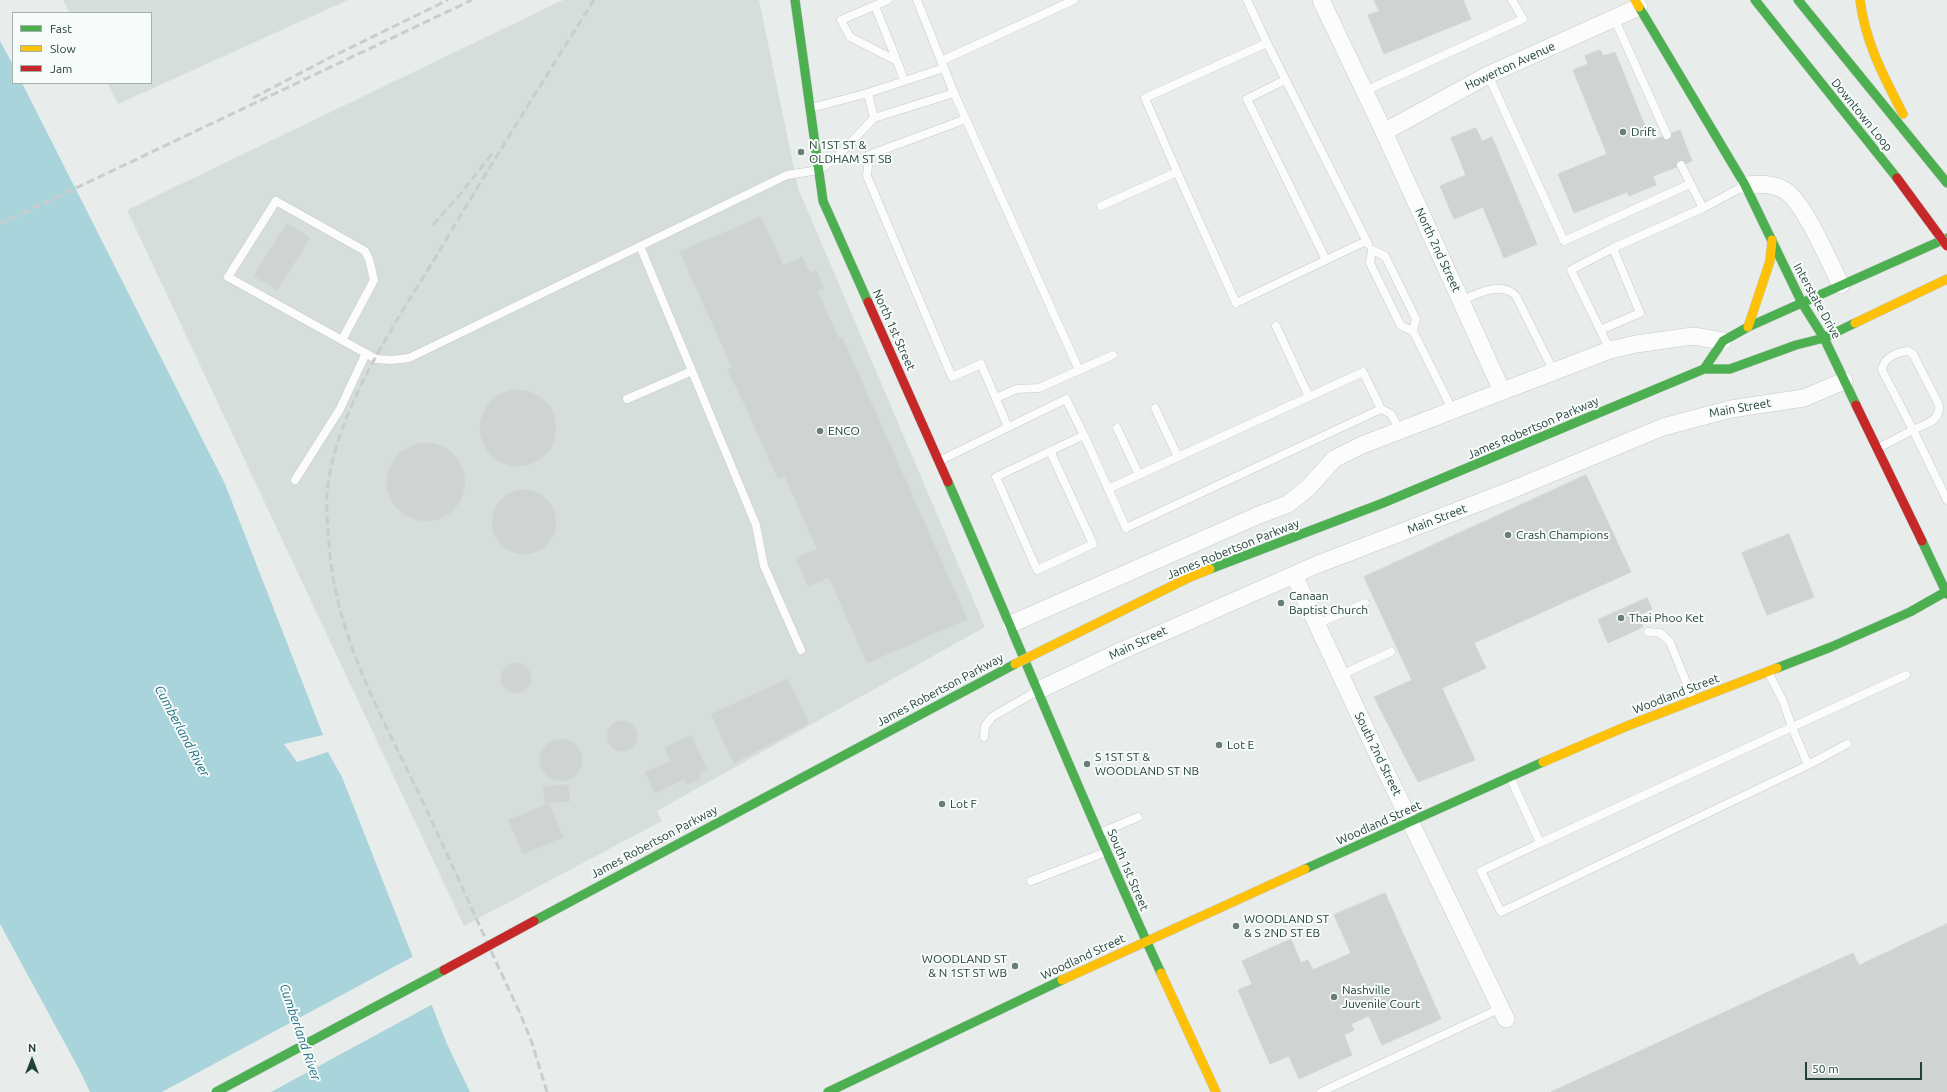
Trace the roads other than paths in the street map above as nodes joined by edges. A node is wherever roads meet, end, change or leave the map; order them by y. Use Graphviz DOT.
graph roads {
  1 [pos="795,0"];
  2 [pos="888,0"];
  3 [pos="917,0"];
  4 [pos="1074,0"];
  5 [pos="1247,0"];
  6 [pos="1322,0"];
  7 [pos="1512,0"];
  8 [pos="1755,0"];
  9 [pos="1798,0"];
  10 [pos="1860,0"];
  11 [pos="1637,4"];
  12 [pos="875,6"];
  13 [pos="1614,18"];
  14 [pos="1267,43"];
  15 [pos="897,61"];
  16 [pos="943,64"];
  17 [pos="1488,75"];
  18 [pos="904,80"];
  19 [pos="1285,80"];
  20 [pos="1365,91"];
  21 [pos="868,93"];
  22 [pos="954,93"];
  23 [pos="810,108"];
  24 [pos="874,118"];
  25 [pos="966,120"];
  26 [pos="1384,132"];
  27 [pos="1667,135"];
  28 [pos="1920,149"];
  29 [pos="1681,165"];
  30 [pos="819,170"];
  31 [pos="1177,172"];
  32 [pos="1947,183"];
  33 [pos="1690,184"];
  34 [pos="1745,185"];
  35 [pos="1101,206"];
  36 [pos="1703,208"];
  37 [pos="1947,238"];
  38 [pos="1772,240"];
  39 [pos="1366,241"];
  40 [pos="640,246"];
  41 [pos="1947,246"];
  42 [pos="1613,248"];
  43 [pos="1372,250"];
  44 [pos="1326,260"];
  45 [pos="1947,279"];
  46 [pos="1841,284"];
  47 [pos="1461,301"];
  48 [pos="1802,303"];
  49 [pos="1276,326"];
  50 [pos="1748,327"];
  51 [pos="1600,330"];
  52 [pos="1413,331"];
  53 [pos="1824,338"];
  54 [pos="342,340"];
  55 [pos="1723,341"];
  56 [pos="1610,350"];
  57 [pos="366,353"];
  58 [pos="1113,355"];
  59 [pos="692,370"];
  60 [pos="1079,370"];
  61 [pos="1704,370"];
  62 [pos="1554,372"];
  63 [pos="1844,381"];
  64 [pos="1502,391"];
  65 [pos="1309,397"];
  66 [pos="996,398"];
  67 [pos="627,399"];
  68 [pos="1155,408"];
  69 [pos="1381,409"];
  70 [pos="1453,411"];
  71 [pos="1008,427"];
  72 [pos="1117,428"];
  73 [pos="1913,430"];
  74 [pos="1400,431"];
  75 [pos="1084,436"];
  76 [pos="1877,448"];
  77 [pos="1050,451"];
  78 [pos="1178,457"];
  79 [pos="939,461"];
  80 [pos="1138,475"];
  81 [pos="295,480"];
  82 [pos="1108,489"];
  83 [pos="1947,500"];
  84 [pos="1294,575"];
  85 [pos="1947,593"];
  86 [pos="1365,603"];
  87 [pos="1011,624"];
  88 [pos="1317,624"];
  89 [pos="1648,632"];
  90 [pos="801,650"];
  91 [pos="1391,652"];
  92 [pos="1024,655"];
  93 [pos="1767,672"];
  94 [pos="1341,675"];
  95 [pos="1906,675"];
  96 [pos="1039,690"];
  97 [pos="1693,700"];
  98 [pos="1792,727"];
  99 [pos="984,737"];
  100 [pos="1847,744"];
  101 [pos="1808,765"];
  102 [pos="1510,777"];
  103 [pos="1138,817"];
  104 [pos="1411,821"];
  105 [pos="1099,833"];
  106 [pos="1540,843"];
  107 [pos="1106,851"];
  108 [pos="1031,881"];
  109 [pos="1146,941"];
  110 [pos="1504,1013"];
  111 [pos="216,1092"];
  112 [pos="828,1092"];
  113 [pos="1216,1092"];
  114 [pos="1321,1092"];
  1 -- 23 [label="main road, North 1st Street"];
  2 -- 12 [label="lane"];
  3 -- 16 [label="lane"];
  4 -- 16 [label="lane"];
  5 -- 14 [label="lane"];
  6 -- 20 [label="street, North 2nd Street"];
  7 -- 20 [label="lane"];
  8 -- 41 [label="main road, Downtown Loop, bridge"];
  9 -- 28 [label="main road, Downtown Loop"];
  10 -- 28 [label="main road"];
  11 -- 13 [label="street, Howerton Avenue"];
  11 -- 34 [label="main road, Interstate Drive"];
  12 -- 15 [label="lane"];
  12 -- 15 [label="lane"];
  13 -- 17 [label="street, Howerton Avenue"];
  13 -- 27 [label="lane"];
  14 -- 19 [label="lane"];
  14 -- 31 [label="lane"];
  15 -- 18 [label="lane"];
  16 -- 18 [label="lane"];
  16 -- 22 [label="lane"];
  17 -- 26 [label="street, Howerton Avenue"];
  17 -- 33 [label="lane"];
  18 -- 21 [label="lane"];
  19 -- 39 [label="lane"];
  19 -- 44 [label="lane"];
  20 -- 26 [label="street, North 2nd Street"];
  21 -- 23 [label="lane"];
  21 -- 24 [label="lane"];
  22 -- 24 [label="lane"];
  22 -- 25 [label="lane"];
  23 -- 30 [label="main road, North 1st Street"];
  24 -- 30 [label="lane"];
  25 -- 60 [label="lane"];
  25 -- 66 [label="lane"];
  26 -- 47 [label="street, North 2nd Street"];
  28 -- 32 [label="main road"];
  29 -- 33 [label="lane"];
  30 -- 40 [label="lane"];
  30 -- 79 [label="main road, North 1st Street"];
  31 -- 35 [label="lane"];
  31 -- 44 [label="lane"];
  33 -- 36 [label="lane"];
  34 -- 36 [label="lane"];
  34 -- 38 [label="main road, Interstate Drive"];
  34 -- 46 [label="street"];
  36 -- 42 [label="lane"];
  37 -- 46 [label="main road"];
  38 -- 48 [label="main road, Interstate Drive"];
  38 -- 50 [label="main road"];
  39 -- 43 [label="lane"];
  39 -- 44 [label="lane"];
  40 -- 57 [label="lane"];
  40 -- 59 [label="lane"];
  42 -- 51 [label="lane"];
  42 -- 51 [label="lane"];
  43 -- 52 [label="lane"];
  43 -- 52 [label="lane"];
  45 -- 53 [label="main road, James Robertson Parkway"];
  46 -- 48 [label="main road"];
  47 -- 62 [label="lane"];
  47 -- 64 [label="street, North 2nd Street"];
  48 -- 50 [label="main road"];
  48 -- 53 [label="main road, Interstate Drive"];
  49 -- 65 [label="lane"];
  50 -- 55 [label="main road"];
  51 -- 56 [label="lane"];
  52 -- 70 [label="lane"];
  53 -- 61 [label="main road, James Robertson Parkway"];
  53 -- 63 [label="main road, Interstate Drive"];
  54 -- 54 [label="lane"];
  54 -- 57 [label="lane"];
  55 -- 56 [label="street"];
  55 -- 61 [label="main road"];
  56 -- 62 [label="street"];
  57 -- 81 [label="lane"];
  58 -- 60 [label="lane"];
  59 -- 67 [label="lane"];
  59 -- 90 [label="lane"];
  60 -- 66 [label="lane"];
  61 -- 111 [label="main road, James Robertson Parkway, bridge"];
  62 -- 64 [label="street"];
  63 -- 76 [label="main road, Interstate Drive"];
  63 -- 84 [label="street, Main Street"];
  64 -- 70 [label="street"];
  65 -- 69 [label="lane"];
  65 -- 78 [label="lane"];
  66 -- 71 [label="lane"];
  68 -- 78 [label="lane"];
  69 -- 74 [label="lane"];
  69 -- 82 [label="lane"];
  70 -- 74 [label="street"];
  71 -- 75 [label="lane"];
  71 -- 79 [label="lane"];
  72 -- 80 [label="lane"];
  73 -- 73 [label="lane"];
  73 -- 76 [label="lane"];
  73 -- 83 [label="lane"];
  74 -- 87 [label="street"];
  75 -- 77 [label="lane"];
  75 -- 82 [label="lane"];
  76 -- 85 [label="main road, Interstate Drive"];
  77 -- 77 [label="lane"];
  78 -- 80 [label="lane"];
  79 -- 87 [label="main road, North 1st Street"];
  80 -- 82 [label="lane"];
  84 -- 88 [label="street, South 2nd Street"];
  84 -- 96 [label="street, Main Street"];
  85 -- 93 [label="main road, Woodland Street"];
  86 -- 88 [label="lane"];
  87 -- 92 [label="main road, North 1st Street"];
  88 -- 94 [label="street, South 2nd Street"];
  89 -- 97 [label="lane"];
  91 -- 94 [label="lane"];
  92 -- 96 [label="main road, South 1st Street"];
  93 -- 97 [label="main road, Woodland Street"];
  93 -- 98 [label="lane"];
  94 -- 104 [label="street, South 2nd Street"];
  95 -- 98 [label="lane"];
  96 -- 99 [label="lane"];
  96 -- 105 [label="main road, South 1st Street"];
  97 -- 102 [label="main road, Woodland Street"];
  98 -- 101 [label="lane"];
  98 -- 106 [label="lane"];
  100 -- 101 [label="lane"];
  101 -- 106 [label="lane"];
  102 -- 104 [label="main road, Woodland Street"];
  102 -- 106 [label="lane"];
  103 -- 105 [label="lane"];
  104 -- 109 [label="main road, Woodland Street"];
  104 -- 110 [label="street, South 2nd Street"];
  105 -- 107 [label="main road, South 1st Street"];
  107 -- 108 [label="lane"];
  107 -- 109 [label="main road, South 1st Street"];
  109 -- 112 [label="main road, Woodland Street"];
  109 -- 113 [label="main road, South 1st Street"];
  110 -- 114 [label="lane"];
}
